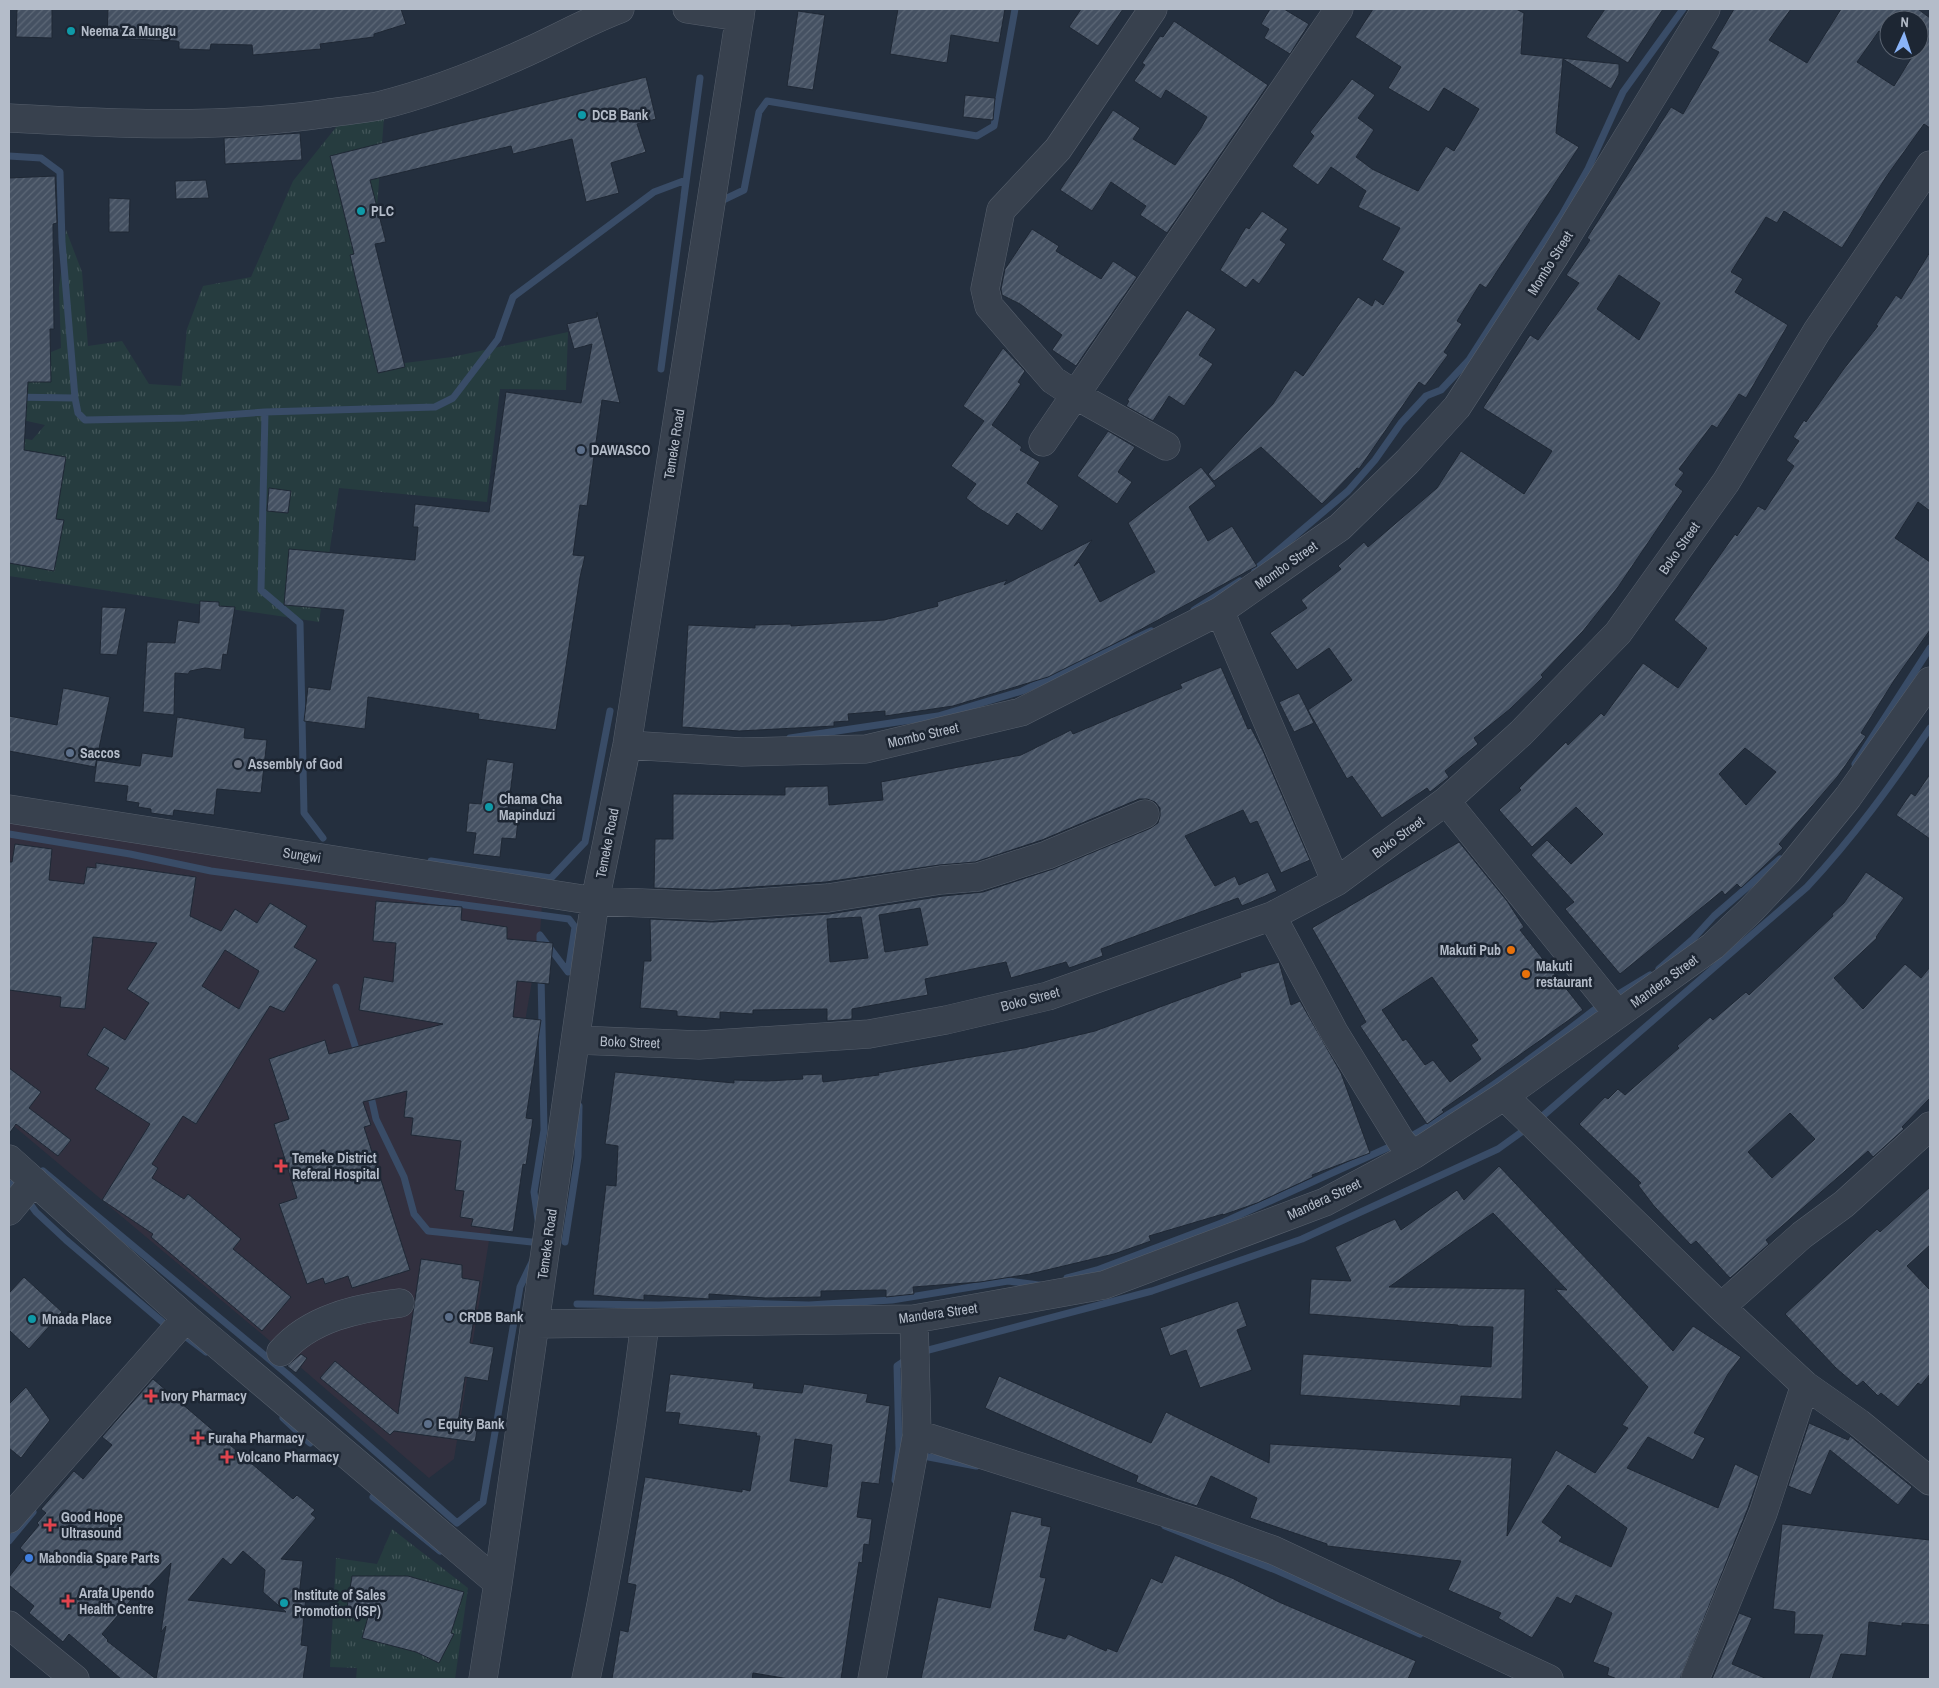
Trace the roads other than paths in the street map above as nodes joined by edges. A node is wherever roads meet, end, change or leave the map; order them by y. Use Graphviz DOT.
graph roads {
  1 [pos="620,9"];
  2 [pos="688,9"];
  3 [pos="1153,9"];
  4 [pos="1338,9"];
  5 [pos="1706,9"];
  6 [pos="741,13"];
  7 [pos="9,118"];
  8 [pos="1930,165"];
  9 [pos="1077,396"];
  10 [pos="1043,442"];
  11 [pos="1166,446"];
  12 [pos="1220,611"];
  13 [pos="1930,681"];
  14 [pos="627,745"];
  15 [pos="1446,801"];
  16 [pos="9,809"];
  17 [pos="1144,814"];
  18 [pos="1336,882"];
  19 [pos="596,901"];
  20 [pos="1272,916"];
  21 [pos="1618,1014"];
  22 [pos="576,1040"];
  23 [pos="1504,1096"];
  24 [pos="1930,1126"];
  25 [pos="1412,1155"];
  26 [pos="9,1159"];
  27 [pos="34,1181"];
  28 [pos="9,1211"];
  29 [pos="400,1303"];
  30 [pos="1721,1307"];
  31 [pos="186,1318"];
  32 [pos="914,1319"];
  33 [pos="645,1323"];
  34 [pos="536,1324"];
  35 [pos="281,1352"];
  36 [pos="1805,1384"];
  37 [pos="917,1434"];
  38 [pos="1930,1481"];
  39 [pos="9,1519"];
  40 [pos="498,1583"];
  41 [pos="9,1626"];
  42 [pos="75,1679"];
  43 [pos="483,1679"];
  44 [pos="586,1679"];
  45 [pos="872,1679"];
  46 [pos="1548,1679"];
  47 [pos="1695,1679"];
  1 -- 7 [label="street"];
  2 -- 6 [label="street"];
  3 -- 9 [label="street"];
  4 -- 9 [label="street"];
  5 -- 12 [label="street, Mombo Street"];
  6 -- 14 [label="street, Temeke Road"];
  8 -- 15 [label="street, Boko Street"];
  9 -- 10 [label="street"];
  9 -- 11 [label="street"];
  12 -- 14 [label="street, Mombo Street"];
  12 -- 18 [label="street"];
  13 -- 21 [label="street, Mandera Street"];
  14 -- 19 [label="street, Temeke Road"];
  15 -- 18 [label="street, Boko Street"];
  15 -- 21 [label="street"];
  16 -- 19 [label="street, Sungwi"];
  17 -- 19 [label="street, Sungwi"];
  18 -- 20 [label="street, Boko Street"];
  19 -- 22 [label="street, Temeke Road"];
  20 -- 22 [label="street, Boko Street"];
  20 -- 25 [label="street"];
  21 -- 23 [label="street, Mandera Street"];
  22 -- 34 [label="street, Temeke Road"];
  23 -- 25 [label="street, Mandera Street"];
  23 -- 30 [label="street"];
  24 -- 30 [label="street"];
  25 -- 32 [label="street, Mandera Street"];
  26 -- 27 [label="street"];
  27 -- 28 [label="street"];
  27 -- 31 [label="street"];
  29 -- 35 [label="street"];
  30 -- 36 [label="street"];
  31 -- 39 [label="street"];
  31 -- 40 [label="street"];
  32 -- 33 [label="street, Mandera Street"];
  32 -- 37 [label="street"];
  33 -- 34 [label="street, Mandera Street"];
  33 -- 44 [label="street"];
  34 -- 40 [label="street, Temeke Road"];
  36 -- 38 [label="street"];
  36 -- 47 [label="street"];
  37 -- 45 [label="street"];
  37 -- 46 [label="street"];
  40 -- 43 [label="street, Temeke Road"];
  41 -- 42 [label="street"];
}
